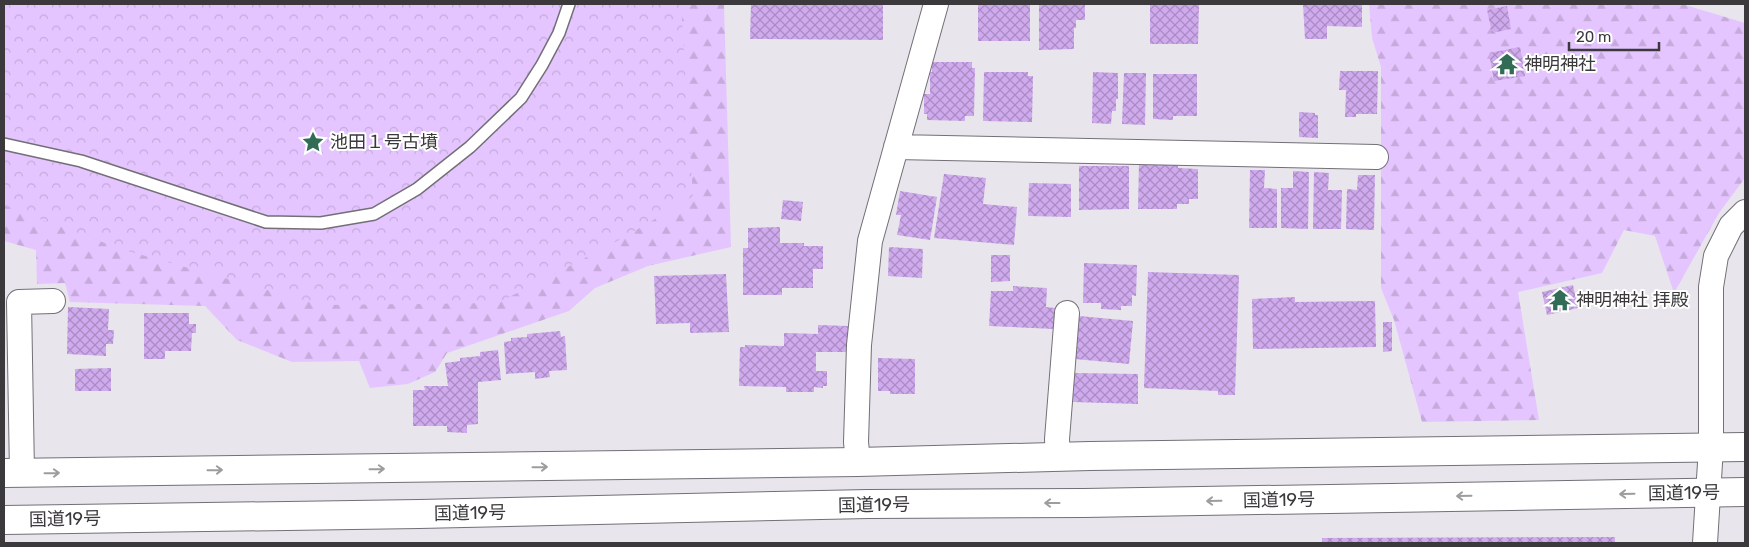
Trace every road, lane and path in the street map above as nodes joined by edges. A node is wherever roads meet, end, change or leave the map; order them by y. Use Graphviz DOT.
graph roads {
  1 [pos="569,4"];
  2 [pos="936,4"];
  3 [pos="4,144"];
  4 [pos="896,147"];
  5 [pos="1376,157"];
  6 [pos="1745,212"];
  7 [pos="52,301"];
  8 [pos="1067,313"];
  9 [pos="1711,447"];
  10 [pos="1745,447"];
  11 [pos="1058,457"];
  12 [pos="858,462"];
  13 [pos="13,473"];
  14 [pos="1709,492"];
  15 [pos="1745,492"];
  16 [pos="4,520"];
  17 [pos="1706,543"];
  1 -- 3 [label="lane"];
  2 -- 4 [label="street"];
  4 -- 5 [label="street"];
  4 -- 12 [label="street"];
  6 -- 9 [label="street"];
  7 -- 13 [label="street"];
  8 -- 11 [label="street"];
  9 -- 10 [label="highway"];
  9 -- 11 [label="highway"];
  9 -- 14 [label="street"];
  11 -- 12 [label="highway"];
  13 -- 12 [label="highway, one-way"];
  14 -- 15 [label="highway, 国道19号"];
  14 -- 16 [label="highway, 国道19号, one-way"];
  14 -- 17 [label="street"];
}
